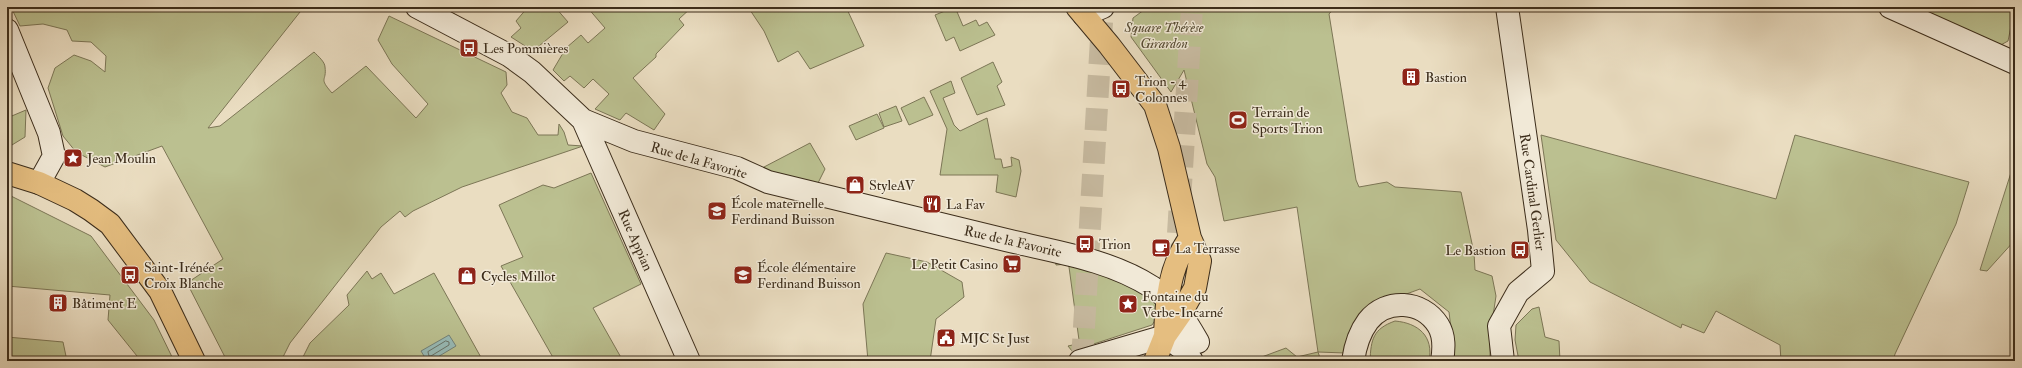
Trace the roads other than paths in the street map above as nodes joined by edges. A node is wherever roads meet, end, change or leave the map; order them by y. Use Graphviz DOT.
graph roads {
  1 [pos="417,7"];
  2 [pos="1507,7"];
  3 [pos="1890,7"];
  4 [pos="1088,10"];
  5 [pos="7,30"];
  6 [pos="2015,63"];
  7 [pos="583,120"];
  8 [pos="7,173"];
  9 [pos="39,183"];
  10 [pos="1190,238"];
  11 [pos="1195,288"];
  12 [pos="1159,292"];
  13 [pos="1181,313"];
  14 [pos="1165,336"];
  15 [pos="1197,355"];
  16 [pos="194,361"];
  17 [pos="689,361"];
  18 [pos="1080,361"];
  19 [pos="1155,361"];
  20 [pos="1352,361"];
  21 [pos="1442,361"];
  22 [pos="1503,361"];
  1 -- 7 [label="street, Rue de la Favorite"];
  2 -- 22 [label="street, Rue Cardinal Gerlier"];
  3 -- 6 [label="street"];
  4 -- 10 [label="main road"];
  5 -- 9 [label="street"];
  7 -- 12 [label="street, Rue de la Favorite"];
  7 -- 17 [label="street, Rue Appian"];
  8 -- 9 [label="main road"];
  9 -- 16 [label="main road"];
  10 -- 11 [label="main road"];
  10 -- 12 [label="main road"];
  11 -- 13 [label="main road"];
  11 -- 15 [label="street"];
  12 -- 13 [label="street"];
  12 -- 14 [label="main road"];
  13 -- 14 [label="main road"];
  13 -- 15 [label="street"];
  14 -- 15 [label="street"];
  14 -- 18 [label="street"];
  14 -- 19 [label="main road"];
  20 -- 21 [label="street"];
}
